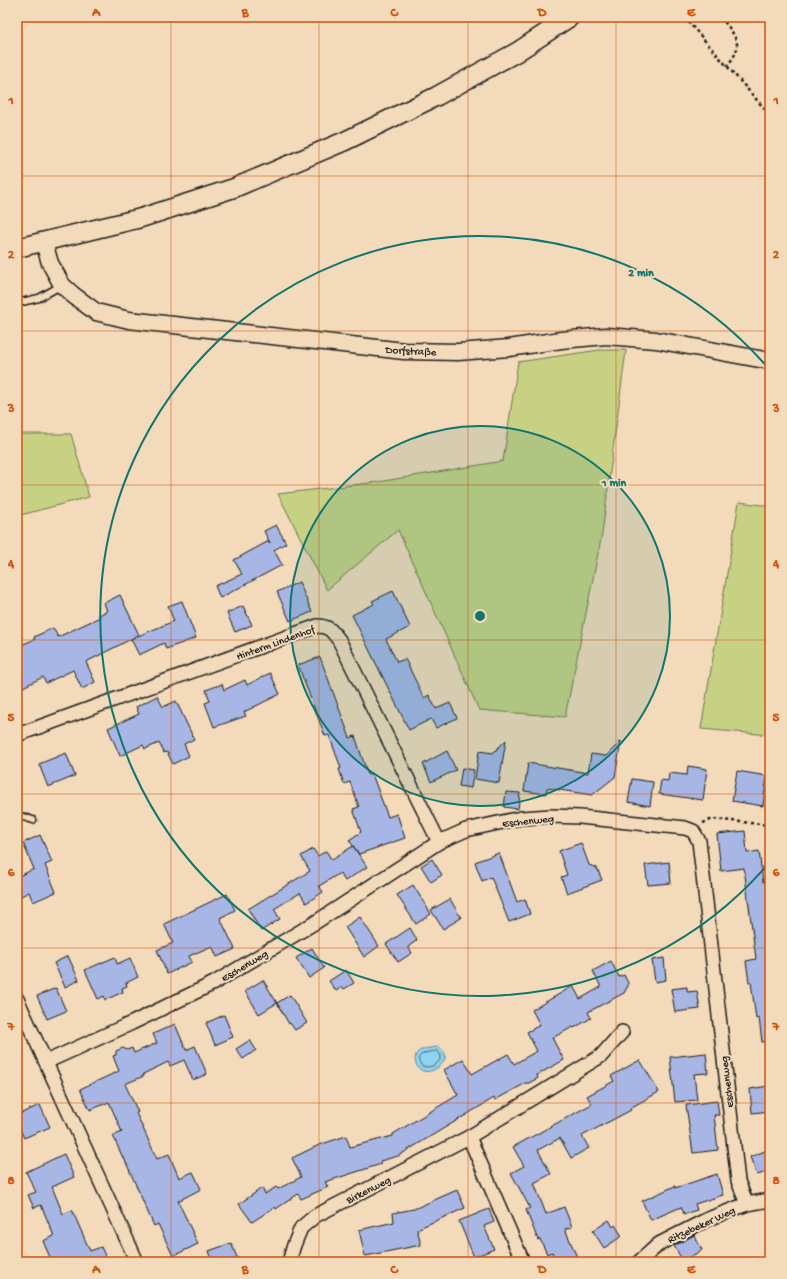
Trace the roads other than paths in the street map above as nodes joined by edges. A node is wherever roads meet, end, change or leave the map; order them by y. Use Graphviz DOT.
graph roads {
  1 [pos="570,17"];
  2 [pos="44,243"];
  3 [pos="17,248"];
  4 [pos="62,285"];
  5 [pos="17,303"];
  6 [pos="770,361"];
  7 [pos="17,735"];
  8 [pos="17,815"];
  9 [pos="32,820"];
  10 [pos="440,842"];
  11 [pos="17,1000"];
  12 [pos="622,1032"];
  13 [pos="46,1062"];
  14 [pos="469,1137"];
  15 [pos="770,1200"];
  16 [pos="747,1204"];
  17 [pos="137,1262"];
  18 [pos="288,1262"];
  19 [pos="523,1262"];
  20 [pos="638,1262"];
  1 -- 2 [label="main road"];
  2 -- 3 [label="main road"];
  2 -- 4 [label="street, Dorfstraße"];
  4 -- 5 [label="lane"];
  4 -- 6 [label="street, Dorfstraße"];
  7 -- 10 [label="street, Hinterm Lindenhof"];
  8 -- 9 [label="lane"];
  10 -- 13 [label="street, Eschenweg"];
  10 -- 16 [label="street, Eschenweg"];
  11 -- 13 [label="street"];
  12 -- 14 [label="street, Birkenweg"];
  13 -- 17 [label="street"];
  14 -- 18 [label="street, Birkenweg"];
  14 -- 19 [label="street"];
  15 -- 16 [label="street, Ritzebeker Weg"];
  16 -- 20 [label="street, Ritzebeker Weg"];
}
